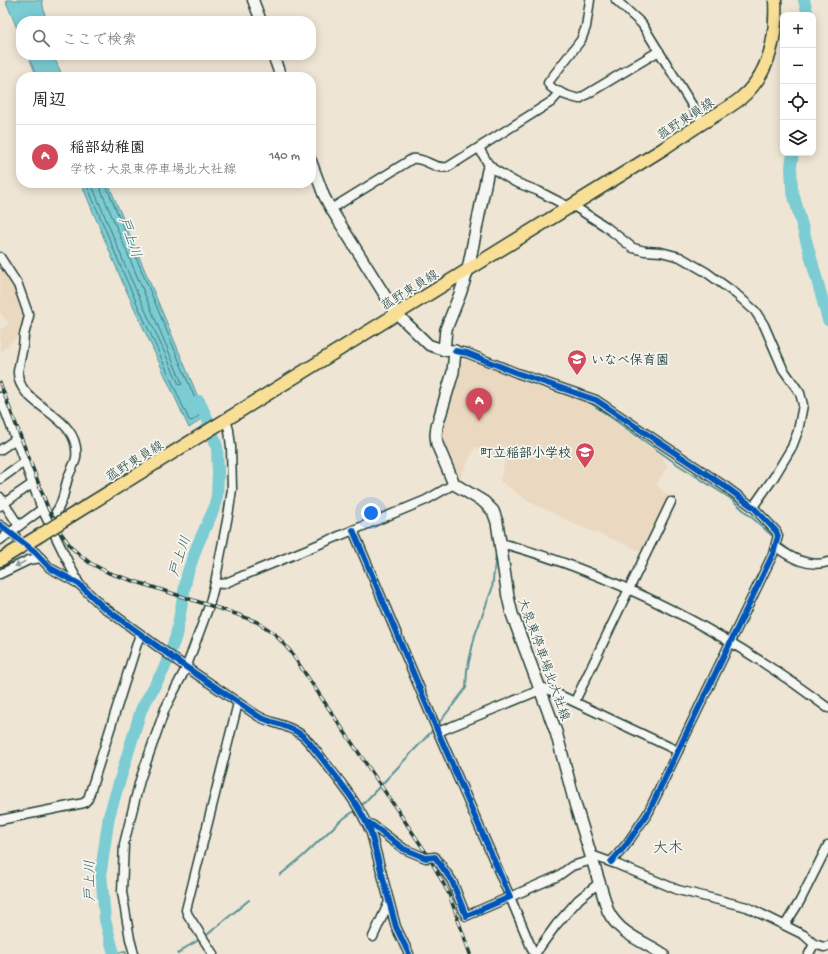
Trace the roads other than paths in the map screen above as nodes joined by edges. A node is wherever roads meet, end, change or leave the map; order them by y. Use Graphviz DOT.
graph roads {
  1 [pos="253,0"];
  2 [pos="590,0"];
  3 [pos="616,0"];
  4 [pos="776,0"];
  5 [pos="259,16"];
  6 [pos="659,51"];
  7 [pos="275,60"];
  8 [pos="279,72"];
  9 [pos="560,92"];
  10 [pos="703,122"];
  11 [pos="479,148"];
  12 [pos="490,167"];
  13 [pos="316,174"];
  14 [pos="570,206"];
  15 [pos="331,209"];
  16 [pos="0,257"];
  17 [pos="468,269"];
  18 [pos="396,314"];
  19 [pos="444,350"];
  20 [pos="455,351"];
  21 [pos="0,396"];
  22 [pos="222,422"];
  23 [pos="16,439"];
  24 [pos="0,450"];
  25 [pos="24,462"];
  26 [pos="0,479"];
  27 [pos="32,484"];
  28 [pos="454,484"];
  29 [pos="1,502"];
  30 [pos="671,502"];
  31 [pos="753,507"];
  32 [pos="42,509"];
  33 [pos="60,516"];
  34 [pos="0,525"];
  35 [pos="19,526"];
  36 [pos="353,530"];
  37 [pos="13,535"];
  38 [pos="0,540"];
  39 [pos="777,542"];
  40 [pos="500,543"];
  41 [pos="35,552"];
  42 [pos="41,558"];
  43 [pos="0,560"];
  44 [pos="828,562"];
  45 [pos="0,574"];
  46 [pos="79,584"];
  47 [pos="215,584"];
  48 [pos="629,589"];
  49 [pos="141,635"];
  50 [pos="730,642"];
  51 [pos="184,666"];
  52 [pos="541,690"];
  53 [pos="575,701"];
  54 [pos="238,703"];
  55 [pos="828,708"];
  56 [pos="438,732"];
  57 [pos="678,750"];
  58 [pos="0,820"];
  59 [pos="367,823"];
  60 [pos="828,845"];
  61 [pos="591,857"];
  62 [pos="610,862"];
  63 [pos="599,883"];
  64 [pos="510,897"];
  65 [pos="389,902"];
  66 [pos="785,925"];
  67 [pos="373,937"];
  68 [pos="814,944"];
  69 [pos="828,946"];
  70 [pos="134,954"];
  71 [pos="213,954"];
  72 [pos="408,954"];
  73 [pos="535,954"];
  74 [pos="663,954"];
  75 [pos="809,954"];
  1 -- 5 [label="street"];
  2 -- 9 [label="street"];
  3 -- 6 [label="street"];
  4 -- 10 [label="main road, 菰野東員線"];
  6 -- 9 [label="street"];
  6 -- 10 [label="street"];
  7 -- 8 [label="street"];
  9 -- 11 [label="street"];
  10 -- 14 [label="main road, 菰野東員線"];
  11 -- 12 [label="street"];
  11 -- 15 [label="street"];
  12 -- 14 [label="street"];
  12 -- 17 [label="main road"];
  13 -- 15 [label="street"];
  14 -- 17 [label="main road, 菰野東員線"];
  14 -- 31 [label="street"];
  15 -- 18 [label="street"];
  16 -- 33 [label="street"];
  17 -- 18 [label="main road, 菰野東員線"];
  17 -- 19 [label="main road"];
  18 -- 19 [label="street"];
  18 -- 22 [label="main road, 菰野東員線"];
  19 -- 20 [label="main road"];
  20 -- 28 [label="main road"];
  20 -- 31 [label="street"];
  21 -- 23 [label="street"];
  22 -- 33 [label="main road, 菰野東員線"];
  22 -- 47 [label="street"];
  23 -- 24 [label="street"];
  23 -- 25 [label="street"];
  25 -- 26 [label="street"];
  25 -- 27 [label="street"];
  27 -- 29 [label="street"];
  27 -- 32 [label="street"];
  28 -- 36 [label="street"];
  28 -- 40 [label="main road, 大泉東停車場北大社線"];
  29 -- 35 [label="street"];
  30 -- 48 [label="street"];
  31 -- 39 [label="street"];
  32 -- 35 [label="street"];
  32 -- 46 [label="street"];
  33 -- 43 [label="main road, 菰野東員線, bridge"];
  34 -- 37 [label="street"];
  35 -- 37 [label="street"];
  36 -- 47 [label="street"];
  36 -- 56 [label="street"];
  37 -- 38 [label="street"];
  39 -- 44 [label="street"];
  39 -- 50 [label="street"];
  40 -- 48 [label="street"];
  40 -- 52 [label="main road, 大泉東停車場北大社線"];
  41 -- 42 [label="street"];
  42 -- 45 [label="street, one-way"];
  42 -- 46 [label="street"];
  46 -- 49 [label="street"];
  47 -- 51 [label="street"];
  48 -- 50 [label="street"];
  48 -- 53 [label="street"];
  49 -- 51 [label="street"];
  49 -- 58 [label="street"];
  50 -- 55 [label="street"];
  50 -- 57 [label="street"];
  51 -- 54 [label="street"];
  51 -- 70 [label="street"];
  52 -- 53 [label="street"];
  52 -- 56 [label="street"];
  52 -- 61 [label="main road, 大泉東停車場北大社線"];
  53 -- 57 [label="street"];
  54 -- 59 [label="street"];
  54 -- 71 [label="street"];
  56 -- 64 [label="street"];
  57 -- 62 [label="street"];
  59 -- 64 [label="street"];
  59 -- 65 [label="street"];
  60 -- 66 [label="street"];
  61 -- 62 [label="street"];
  61 -- 63 [label="main road, 大泉東停車場北大社線"];
  61 -- 64 [label="street"];
  62 -- 66 [label="street"];
  63 -- 73 [label="street"];
  63 -- 74 [label="main road, 大泉東停車場北大社線"];
  64 -- 73 [label="street"];
  65 -- 67 [label="street"];
  65 -- 72 [label="street"];
  66 -- 68 [label="street"];
  68 -- 69 [label="street"];
  68 -- 75 [label="street"];
}
